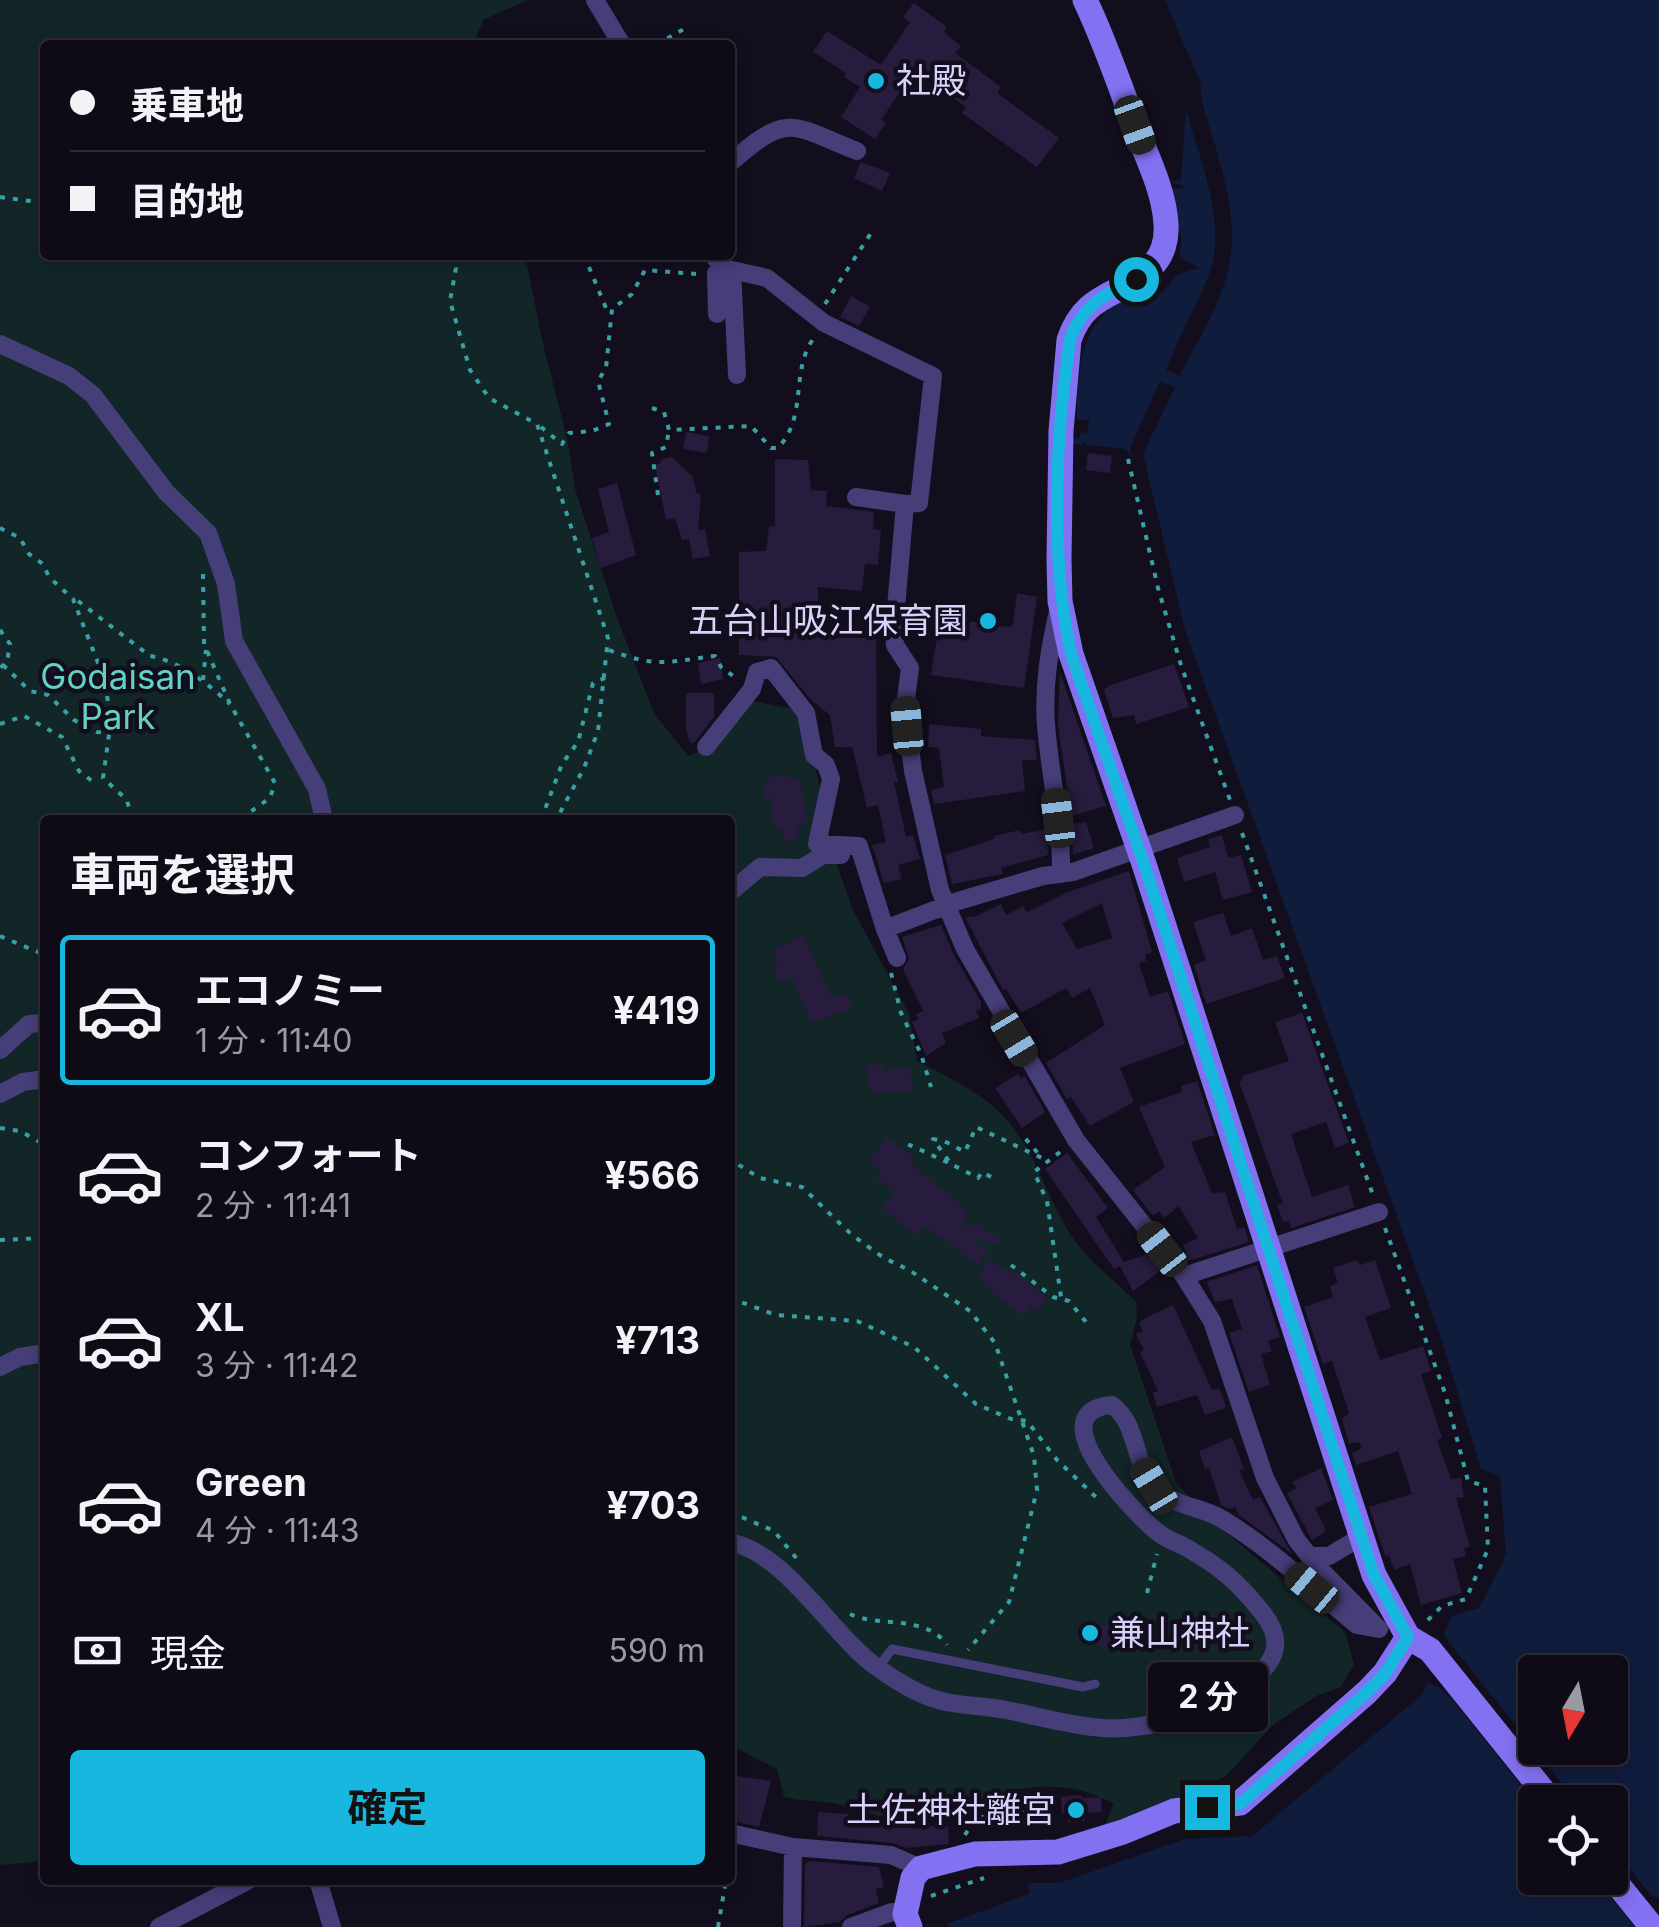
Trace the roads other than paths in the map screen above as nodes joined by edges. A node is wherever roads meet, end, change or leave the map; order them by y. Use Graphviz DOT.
graph roads {
  1 [pos="595,0"];
  2 [pos="1085,0"];
  3 [pos="619,40"];
  4 [pos="857,152"];
  5 [pos="735,159"];
  6 [pos="721,267"];
  7 [pos="717,314"];
  8 [pos="0,344"];
  9 [pos="737,375"];
  10 [pos="856,497"];
  11 [pos="905,504"];
  12 [pos="1060,602"];
  13 [pos="706,747"];
  14 [pos="323,815"];
  15 [pos="1235,816"];
  16 [pos="1139,850"];
  17 [pos="861,854"];
  18 [pos="1062,874"];
  19 [pos="735,888"];
  20 [pos="946,906"];
  21 [pos="885,929"];
  22 [pos="893,964"];
  23 [pos="40,1023"];
  24 [pos="0,1050"];
  25 [pos="40,1080"];
  26 [pos="0,1094"];
  27 [pos="1379,1212"];
  28 [pos="1269,1248"];
  29 [pos="1184,1276"];
  30 [pos="40,1354"];
  31 [pos="0,1367"];
  32 [pos="1361,1537"];
  33 [pos="735,1544"];
  34 [pos="1309,1556"];
  35 [pos="1379,1629"];
  36 [pos="1422,1636"];
  37 [pos="878,1668"];
  38 [pos="1095,1684"];
  39 [pos="1539,1785"];
  40 [pos="735,1834"];
  41 [pos="793,1846"];
  42 [pos="921,1868"];
  43 [pos="240,1885"];
  44 [pos="319,1885"];
  45 [pos="1626,1895"];
  46 [pos="901,1920"];
  47 [pos="160,1927"];
  48 [pos="332,1927"];
  49 [pos="792,1927"];
  50 [pos="851,1927"];
  51 [pos="1652,1927"];
  1 -- 3 [label="street"];
  2 -- 12 [label="street"];
  4 -- 5 [label="street"];
  6 -- 7 [label="street"];
  6 -- 9 [label="street"];
  6 -- 11 [label="street"];
  8 -- 14 [label="street"];
  10 -- 11 [label="street"];
  11 -- 20 [label="street"];
  12 -- 16 [label="street"];
  12 -- 18 [label="street"];
  13 -- 17 [label="street"];
  15 -- 16 [label="street"];
  16 -- 18 [label="street"];
  16 -- 28 [label="street"];
  17 -- 19 [label="street"];
  17 -- 21 [label="street"];
  18 -- 20 [label="street"];
  20 -- 21 [label="street"];
  20 -- 29 [label="street"];
  21 -- 22 [label="street"];
  23 -- 24 [label="street"];
  25 -- 26 [label="street"];
  27 -- 28 [label="street"];
  28 -- 29 [label="street"];
  28 -- 32 [label="street"];
  29 -- 34 [label="street"];
  30 -- 31 [label="street"];
  32 -- 34 [label="street"];
  32 -- 36 [label="street"];
  33 -- 37 [label="street"];
  34 -- 35 [label="street"];
  35 -- 36 [label="street"];
  35 -- 37 [label="street"];
  36 -- 39 [label="street"];
  36 -- 42 [label="street"];
  37 -- 38 [label="lane"];
  40 -- 41 [label="street"];
  41 -- 42 [label="street"];
  41 -- 49 [label="street"];
  42 -- 46 [label="street"];
  43 -- 47 [label="street"];
  44 -- 48 [label="street"];
  45 -- 51 [label="street"];
  46 -- 50 [label="street"];
}
